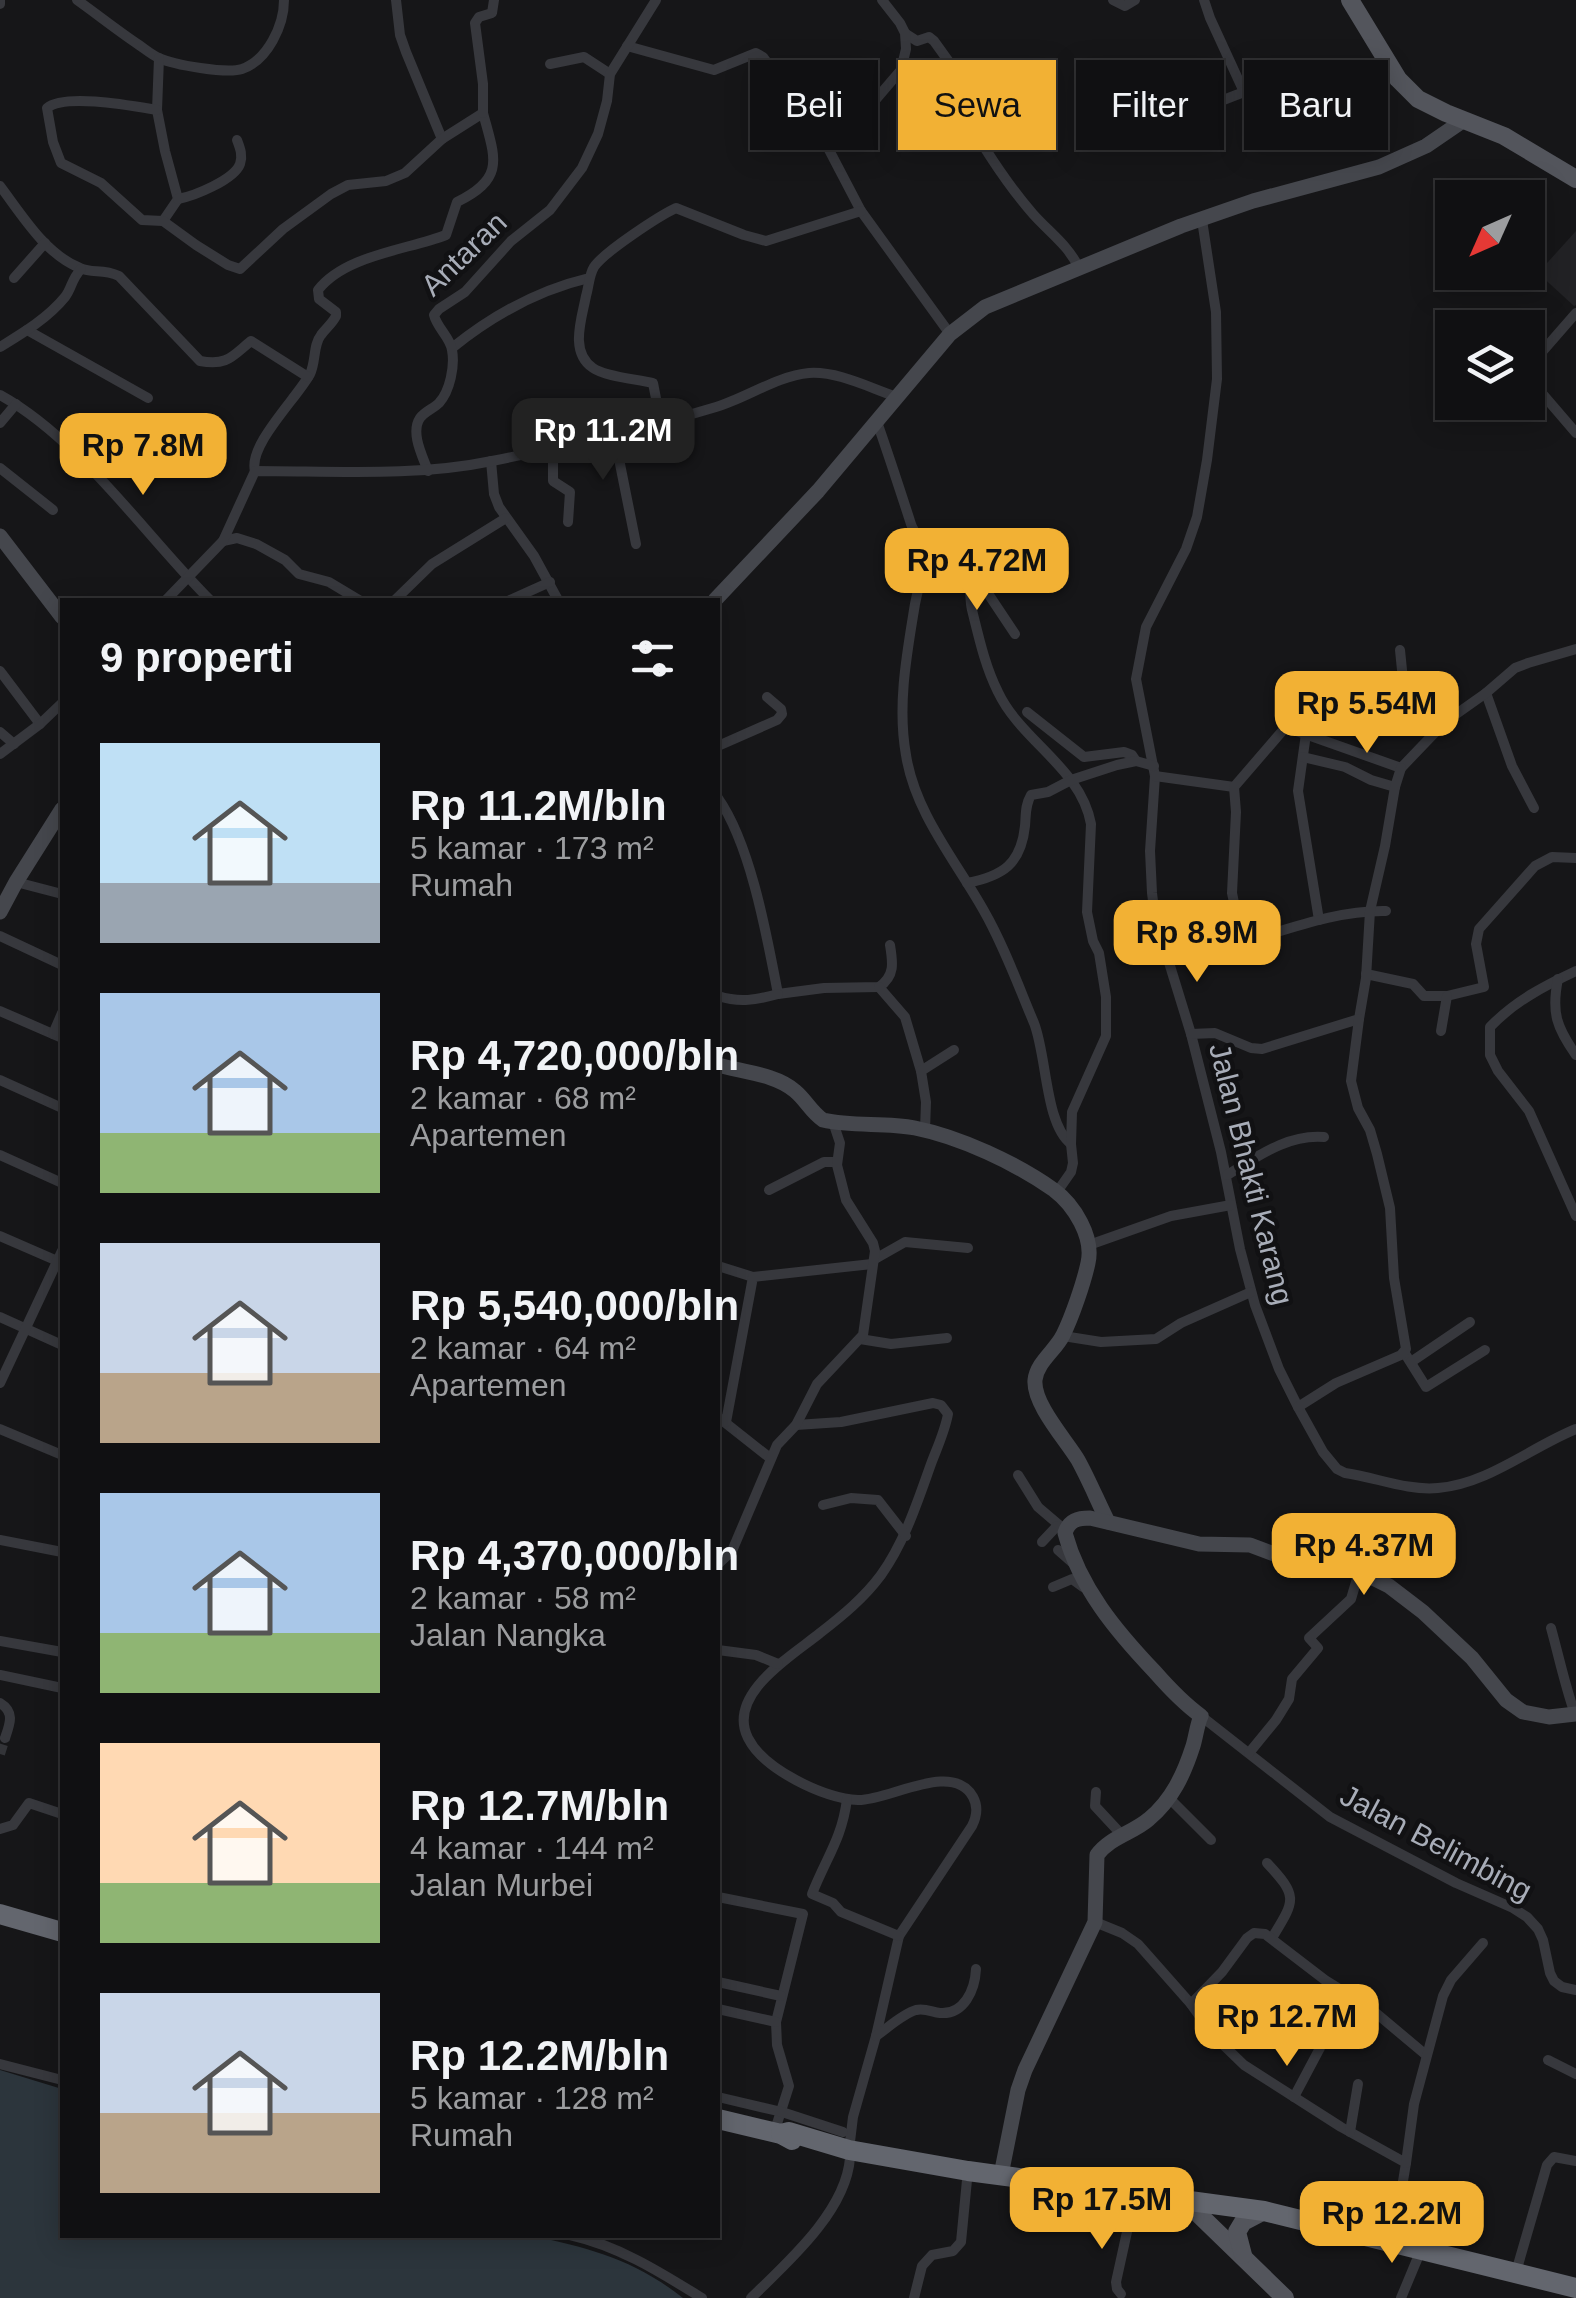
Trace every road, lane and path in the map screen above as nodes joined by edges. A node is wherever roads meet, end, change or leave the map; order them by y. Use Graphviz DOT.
graph roads {
  1 [pos="77,0"];
  2 [pos="284,0"];
  3 [pos="396,0"];
  4 [pos="494,0"];
  5 [pos="882,0"];
  6 [pos="1113,0"];
  7 [pos="1135,0"];
  8 [pos="1204,0"];
  9 [pos="1350,0"];
  10 [pos="654,1"];
  11 [pos="905,34"];
  12 [pos="627,46"];
  13 [pos="159,58"];
  14 [pos="765,60"];
  15 [pos="949,60"];
  16 [pos="550,64"];
  17 [pos="610,74"];
  18 [pos="1244,92"];
  19 [pos="878,98"];
  20 [pos="1224,100"];
  21 [pos="157,110"];
  22 [pos="483,113"];
  23 [pos="1464,120"];
  24 [pos="442,139"];
  25 [pos="237,140"];
  26 [pos="828,150"];
  27 [pos="988,150"];
  28 [pos="1576,179"];
  29 [pos="0,186"];
  30 [pos="178,200"];
  31 [pos="860,211"];
  32 [pos="1202,220"];
  33 [pos="162,221"];
  34 [pos="45,244"];
  35 [pos="1079,268"];
  36 [pos="81,269"];
  37 [pos="14,278"];
  38 [pos="589,278"];
  39 [pos="1576,313"];
  40 [pos="27,330"];
  41 [pos="950,334"];
  42 [pos="0,347"];
  43 [pos="452,348"];
  44 [pos="1545,353"];
  45 [pos="308,377"];
  46 [pos="0,395"];
  47 [pos="1545,395"];
  48 [pos="897,397"];
  49 [pos="148,398"];
  50 [pos="16,404"];
  51 [pos="878,422"];
  52 [pos="0,423"];
  53 [pos="661,424"];
  54 [pos="1576,432"];
  55 [pos="614,434"];
  56 [pos="554,446"];
  57 [pos="491,462"];
  58 [pos="0,468"];
  59 [pos="255,471"];
  60 [pos="428,471"];
  61 [pos="53,510"];
  62 [pos="506,518"];
  63 [pos="568,522"];
  64 [pos="0,536"];
  65 [pos="223,542"];
  66 [pos="636,544"];
  67 [pos="924,551"];
  68 [pos="963,568"];
  69 [pos="188,578"];
  70 [pos="550,582"];
  71 [pos="168,598"];
  72 [pos="208,598"];
  73 [pos="356,598"];
  74 [pos="397,598"];
  75 [pos="514,598"];
  76 [pos="557,598"];
  77 [pos="718,598"];
  78 [pos="60,614"];
  79 [pos="1015,634"];
  80 [pos="1576,649"];
  81 [pos="1400,650"];
  82 [pos="0,670"];
  83 [pos="1486,694"];
  84 [pos="768,698"];
  85 [pos="60,705"];
  86 [pos="1027,712"];
  87 [pos="40,724"];
  88 [pos="1440,727"];
  89 [pos="0,732"];
  90 [pos="1306,734"];
  91 [pos="14,744"];
  92 [pos="720,745"];
  93 [pos="0,754"];
  94 [pos="1302,758"];
  95 [pos="1136,761"];
  96 [pos="1401,768"];
  97 [pos="1154,771"];
  98 [pos="1071,780"];
  99 [pos="1234,786"];
  100 [pos="1394,788"];
  101 [pos="720,802"];
  102 [pos="1534,808"];
  103 [pos="60,812"];
  104 [pos="1576,858"];
  105 [pos="967,883"];
  106 [pos="9,888"];
  107 [pos="60,894"];
  108 [pos="1370,911"];
  109 [pos="1386,911"];
  110 [pos="0,912"];
  111 [pos="1319,920"];
  112 [pos="0,936"];
  113 [pos="1242,942"];
  114 [pos="890,945"];
  115 [pos="1167,958"];
  116 [pos="60,963"];
  117 [pos="1576,971"];
  118 [pos="1366,974"];
  119 [pos="1558,980"];
  120 [pos="879,987"];
  121 [pos="778,994"];
  122 [pos="720,996"];
  123 [pos="1447,996"];
  124 [pos="0,1011"];
  125 [pos="1359,1019"];
  126 [pos="1441,1030"];
  127 [pos="1191,1034"];
  128 [pos="58,1036"];
  129 [pos="954,1050"];
  130 [pos="1576,1056"];
  131 [pos="720,1066"];
  132 [pos="921,1070"];
  133 [pos="0,1080"];
  134 [pos="60,1107"];
  135 [pos="833,1122"];
  136 [pos="925,1130"];
  137 [pos="1324,1137"];
  138 [pos="1071,1144"];
  139 [pos="0,1155"];
  140 [pos="838,1162"];
  141 [pos="1226,1175"];
  142 [pos="60,1183"];
  143 [pos="769,1190"];
  144 [pos="1057,1192"];
  145 [pos="1230,1205"];
  146 [pos="1576,1216"];
  147 [pos="0,1236"];
  148 [pos="1089,1245"];
  149 [pos="968,1248"];
  150 [pos="60,1258"];
  151 [pos="60,1260"];
  152 [pos="873,1262"];
  153 [pos="720,1267"];
  154 [pos="753,1276"];
  155 [pos="1251,1292"];
  156 [pos="0,1316"];
  157 [pos="1470,1322"];
  158 [pos="26,1328"];
  159 [pos="1063,1336"];
  160 [pos="947,1338"];
  161 [pos="860,1339"];
  162 [pos="60,1343"];
  163 [pos="1485,1350"];
  164 [pos="1408,1357"];
  165 [pos="0,1383"];
  166 [pos="1298,1407"];
  167 [pos="722,1420"];
  168 [pos="796,1425"];
  169 [pos="1576,1428"];
  170 [pos="0,1429"];
  171 [pos="60,1454"];
  172 [pos="770,1458"];
  173 [pos="1018,1476"];
  174 [pos="823,1505"];
  175 [pos="1108,1522"];
  176 [pos="1061,1528"];
  177 [pos="906,1536"];
  178 [pos="0,1540"];
  179 [pos="1042,1542"];
  180 [pos="1058,1550"];
  181 [pos="60,1552"];
  182 [pos="720,1562"];
  183 [pos="1076,1566"];
  184 [pos="1359,1572"];
  185 [pos="1052,1587"];
  186 [pos="1088,1590"];
  187 [pos="1550,1628"];
  188 [pos="0,1641"];
  189 [pos="720,1650"];
  190 [pos="60,1652"];
  191 [pos="778,1664"];
  192 [pos="0,1675"];
  193 [pos="60,1688"];
  194 [pos="0,1703"];
  195 [pos="1576,1714"];
  196 [pos="1201,1716"];
  197 [pos="5,1738"];
  198 [pos="1249,1753"];
  199 [pos="1096,1792"];
  200 [pos="847,1798"];
  201 [pos="1170,1800"];
  202 [pos="60,1813"];
  203 [pos="0,1828"];
  204 [pos="1121,1834"];
  205 [pos="1210,1840"];
  206 [pos="1267,1863"];
  207 [pos="720,1897"];
  208 [pos="0,1914"];
  209 [pos="1095,1922"];
  210 [pos="60,1931"];
  211 [pos="899,1936"];
  212 [pos="1272,1938"];
  213 [pos="1483,1943"];
  214 [pos="976,1970"];
  215 [pos="720,1982"];
  216 [pos="1576,1990"];
  217 [pos="782,1996"];
  218 [pos="1191,2004"];
  219 [pos="720,2009"];
  220 [pos="776,2022"];
  221 [pos="876,2036"];
  222 [pos="1320,2048"];
  223 [pos="1426,2056"];
  224 [pos="1548,2060"];
  225 [pos="0,2064"];
  226 [pos="1576,2074"];
  227 [pos="60,2079"];
  228 [pos="1358,2084"];
  229 [pos="720,2096"];
  230 [pos="1294,2097"];
  231 [pos="782,2112"];
  232 [pos="720,2119"];
  233 [pos="1350,2132"];
  234 [pos="778,2134"];
  235 [pos="848,2146"];
  236 [pos="1576,2161"];
  237 [pos="1406,2163"];
  238 [pos="1002,2175"];
  239 [pos="967,2180"];
  240 [pos="1144,2198"];
  241 [pos="1186,2202"];
  242 [pos="1264,2211"];
  243 [pos="583,2238"];
  244 [pos="1392,2242"];
  245 [pos="1421,2250"];
  246 [pos="1245,2260"];
  247 [pos="1515,2273"];
  248 [pos="1576,2288"];
  249 [pos="1122,2297"];
  250 [pos="702,2298"];
  251 [pos="751,2298"];
  252 [pos="914,2298"];
  253 [pos="1285,2298"];
  254 [pos="1401,2298"];
  1 -- 13 [label="street"];
  2 -- 13 [label="street"];
  3 -- 24 [label="street"];
  4 -- 22 [label="street"];
  5 -- 11 [label="street"];
  6 -- 7 [label="street"];
  8 -- 18 [label="street"];
  9 -- 23 [label="main road"];
  10 -- 12 [label="street, Antaran"];
  11 -- 15 [label="street"];
  11 -- 19 [label="street"];
  12 -- 14 [label="street"];
  12 -- 17 [label="street, Antaran"];
  13 -- 21 [label="street"];
  16 -- 17 [label="street"];
  17 -- 43 [label="street, Antaran"];
  18 -- 20 [label="street"];
  21 -- 30 [label="street"];
  21 -- 33 [label="street"];
  22 -- 24 [label="street"];
  22 -- 45 [label="street"];
  23 -- 28 [label="main road"];
  23 -- 32 [label="street"];
  24 -- 33 [label="street"];
  25 -- 30 [label="street"];
  26 -- 31 [label="street"];
  27 -- 35 [label="street"];
  29 -- 34 [label="street"];
  30 -- 33 [label="street"];
  31 -- 38 [label="street"];
  31 -- 41 [label="street"];
  32 -- 35 [label="street"];
  32 -- 97 [label="street, Jalan Bhakti Karang"];
  34 -- 36 [label="street"];
  34 -- 37 [label="street"];
  35 -- 41 [label="street"];
  36 -- 40 [label="street"];
  36 -- 45 [label="street"];
  38 -- 43 [label="street"];
  38 -- 53 [label="street"];
  39 -- 44 [label="street"];
  40 -- 42 [label="street"];
  40 -- 49 [label="street"];
  41 -- 48 [label="street"];
  43 -- 60 [label="street, Antaran"];
  45 -- 59 [label="street"];
  46 -- 50 [label="street"];
  47 -- 54 [label="street"];
  48 -- 51 [label="street"];
  48 -- 53 [label="street"];
  50 -- 52 [label="street"];
  50 -- 69 [label="street"];
  51 -- 67 [label="street"];
  51 -- 77 [label="street"];
  53 -- 55 [label="street"];
  55 -- 56 [label="street"];
  55 -- 66 [label="street"];
  56 -- 57 [label="street"];
  56 -- 63 [label="street"];
  57 -- 60 [label="street"];
  57 -- 62 [label="street"];
  58 -- 61 [label="street"];
  59 -- 60 [label="street"];
  59 -- 65 [label="street"];
  62 -- 70 [label="street"];
  62 -- 74 [label="street"];
  64 -- 78 [label="street"];
  65 -- 69 [label="street"];
  65 -- 73 [label="street"];
  67 -- 68 [label="street"];
  67 -- 105 [label="street"];
  68 -- 79 [label="street"];
  68 -- 98 [label="street"];
  69 -- 71 [label="street"];
  69 -- 72 [label="street"];
  70 -- 75 [label="street"];
  70 -- 76 [label="street"];
  80 -- 83 [label="street"];
  81 -- 88 [label="street"];
  82 -- 87 [label="street"];
  83 -- 88 [label="street"];
  83 -- 102 [label="street"];
  84 -- 92 [label="street"];
  85 -- 87 [label="street"];
  86 -- 95 [label="street"];
  87 -- 91 [label="street"];
  88 -- 96 [label="street"];
  89 -- 91 [label="street"];
  90 -- 94 [label="street"];
  90 -- 96 [label="street"];
  90 -- 99 [label="street"];
  91 -- 93 [label="street"];
  94 -- 100 [label="street"];
  94 -- 111 [label="street"];
  95 -- 97 [label="street"];
  95 -- 98 [label="street"];
  96 -- 100 [label="street"];
  97 -- 99 [label="street"];
  97 -- 115 [label="street, Jalan Bhakti Karang"];
  98 -- 105 [label="street"];
  98 -- 138 [label="street"];
  99 -- 113 [label="street"];
  100 -- 108 [label="street"];
  101 -- 121 [label="street"];
  103 -- 106 [label="street"];
  104 -- 123 [label="street"];
  105 -- 138 [label="street"];
  106 -- 107 [label="street"];
  106 -- 110 [label="street"];
  108 -- 109 [label="street"];
  108 -- 111 [label="street"];
  108 -- 118 [label="street"];
  111 -- 113 [label="street"];
  112 -- 116 [label="street"];
  113 -- 115 [label="street"];
  114 -- 120 [label="street"];
  115 -- 127 [label="street, Jalan Bhakti Karang"];
  117 -- 119 [label="street"];
  118 -- 123 [label="street"];
  118 -- 125 [label="street"];
  119 -- 130 [label="street"];
  119 -- 146 [label="street"];
  120 -- 121 [label="street"];
  120 -- 132 [label="street"];
  121 -- 122 [label="street"];
  123 -- 126 [label="street"];
  124 -- 128 [label="street"];
  125 -- 127 [label="street"];
  125 -- 164 [label="street"];
  127 -- 141 [label="street, Jalan Bhakti Karang"];
  129 -- 132 [label="street"];
  131 -- 135 [label="street"];
  132 -- 136 [label="street"];
  133 -- 134 [label="street"];
  135 -- 136 [label="street"];
  135 -- 140 [label="street"];
  136 -- 144 [label="street"];
  137 -- 141 [label="street"];
  138 -- 144 [label="street"];
  139 -- 142 [label="street"];
  140 -- 143 [label="street"];
  140 -- 152 [label="street"];
  141 -- 145 [label="street, Jalan Bhakti Karang"];
  144 -- 148 [label="street"];
  145 -- 148 [label="street"];
  145 -- 155 [label="street, Jalan Bhakti Karang"];
  147 -- 150 [label="street"];
  148 -- 159 [label="street"];
  149 -- 152 [label="street"];
  151 -- 158 [label="street"];
  152 -- 154 [label="street"];
  152 -- 161 [label="street"];
  153 -- 154 [label="street"];
  154 -- 167 [label="street"];
  155 -- 159 [label="street"];
  155 -- 166 [label="street, Jalan Bhakti Karang"];
  156 -- 158 [label="street"];
  157 -- 164 [label="street"];
  158 -- 162 [label="street"];
  158 -- 165 [label="street"];
  159 -- 175 [label="street"];
  160 -- 161 [label="street"];
  161 -- 168 [label="street"];
  163 -- 164 [label="street"];
  164 -- 166 [label="street"];
  166 -- 169 [label="street, Jalan Bhakti Karang"];
  167 -- 172 [label="street"];
  168 -- 172 [label="street"];
  168 -- 177 [label="street"];
  170 -- 171 [label="street"];
  172 -- 182 [label="street"];
  173 -- 176 [label="street"];
  174 -- 177 [label="street"];
  175 -- 176 [label="street"];
  175 -- 184 [label="street"];
  176 -- 179 [label="street"];
  176 -- 183 [label="street"];
  177 -- 191 [label="street"];
  178 -- 181 [label="street"];
  180 -- 183 [label="street"];
  183 -- 186 [label="street"];
  184 -- 195 [label="street"];
  184 -- 198 [label="street"];
  185 -- 186 [label="street"];
  186 -- 196 [label="street"];
  187 -- 195 [label="street"];
  188 -- 190 [label="street"];
  189 -- 191 [label="street"];
  191 -- 200 [label="street"];
  192 -- 193 [label="street"];
  194 -- 197 [label="street"];
  196 -- 198 [label="street, Jalan Belimbing"];
  196 -- 201 [label="street"];
  198 -- 216 [label="street, Jalan Belimbing"];
  199 -- 204 [label="street"];
  200 -- 211 [label="street"];
  200 -- 211 [label="street"];
  201 -- 204 [label="street"];
  201 -- 205 [label="street"];
  202 -- 203 [label="street"];
  204 -- 209 [label="street"];
  206 -- 212 [label="street"];
  207 -- 217 [label="street"];
  208 -- 210 [label="highway"];
  209 -- 218 [label="street"];
  209 -- 238 [label="street"];
  211 -- 221 [label="street"];
  212 -- 218 [label="street"];
  212 -- 223 [label="street"];
  213 -- 223 [label="street"];
  214 -- 221 [label="street"];
  215 -- 217 [label="street"];
  217 -- 220 [label="street"];
  218 -- 230 [label="street"];
  219 -- 220 [label="street"];
  220 -- 231 [label="street"];
  221 -- 235 [label="street"];
  222 -- 230 [label="street"];
  223 -- 237 [label="street"];
  224 -- 226 [label="street"];
  225 -- 227 [label="street"];
  228 -- 233 [label="street"];
  229 -- 231 [label="street"];
  230 -- 233 [label="street"];
  231 -- 234 [label="street"];
  231 -- 235 [label="street"];
  232 -- 234 [label="highway"];
  233 -- 237 [label="street"];
  234 -- 235 [label="highway"];
  235 -- 238 [label="highway"];
  235 -- 239 [label="highway"];
  235 -- 251 [label="street"];
  236 -- 247 [label="street"];
  237 -- 244 [label="street"];
  238 -- 240 [label="highway"];
  239 -- 240 [label="highway"];
  239 -- 252 [label="street"];
  240 -- 241 [label="highway"];
  240 -- 249 [label="street"];
  241 -- 242 [label="highway"];
  241 -- 246 [label="main road"];
  242 -- 244 [label="highway"];
  242 -- 246 [label="main road"];
  243 -- 250 [label="street"];
  244 -- 245 [label="highway"];
  245 -- 247 [label="highway"];
  245 -- 254 [label="street"];
  246 -- 253 [label="main road"];
  247 -- 248 [label="highway"];
}
